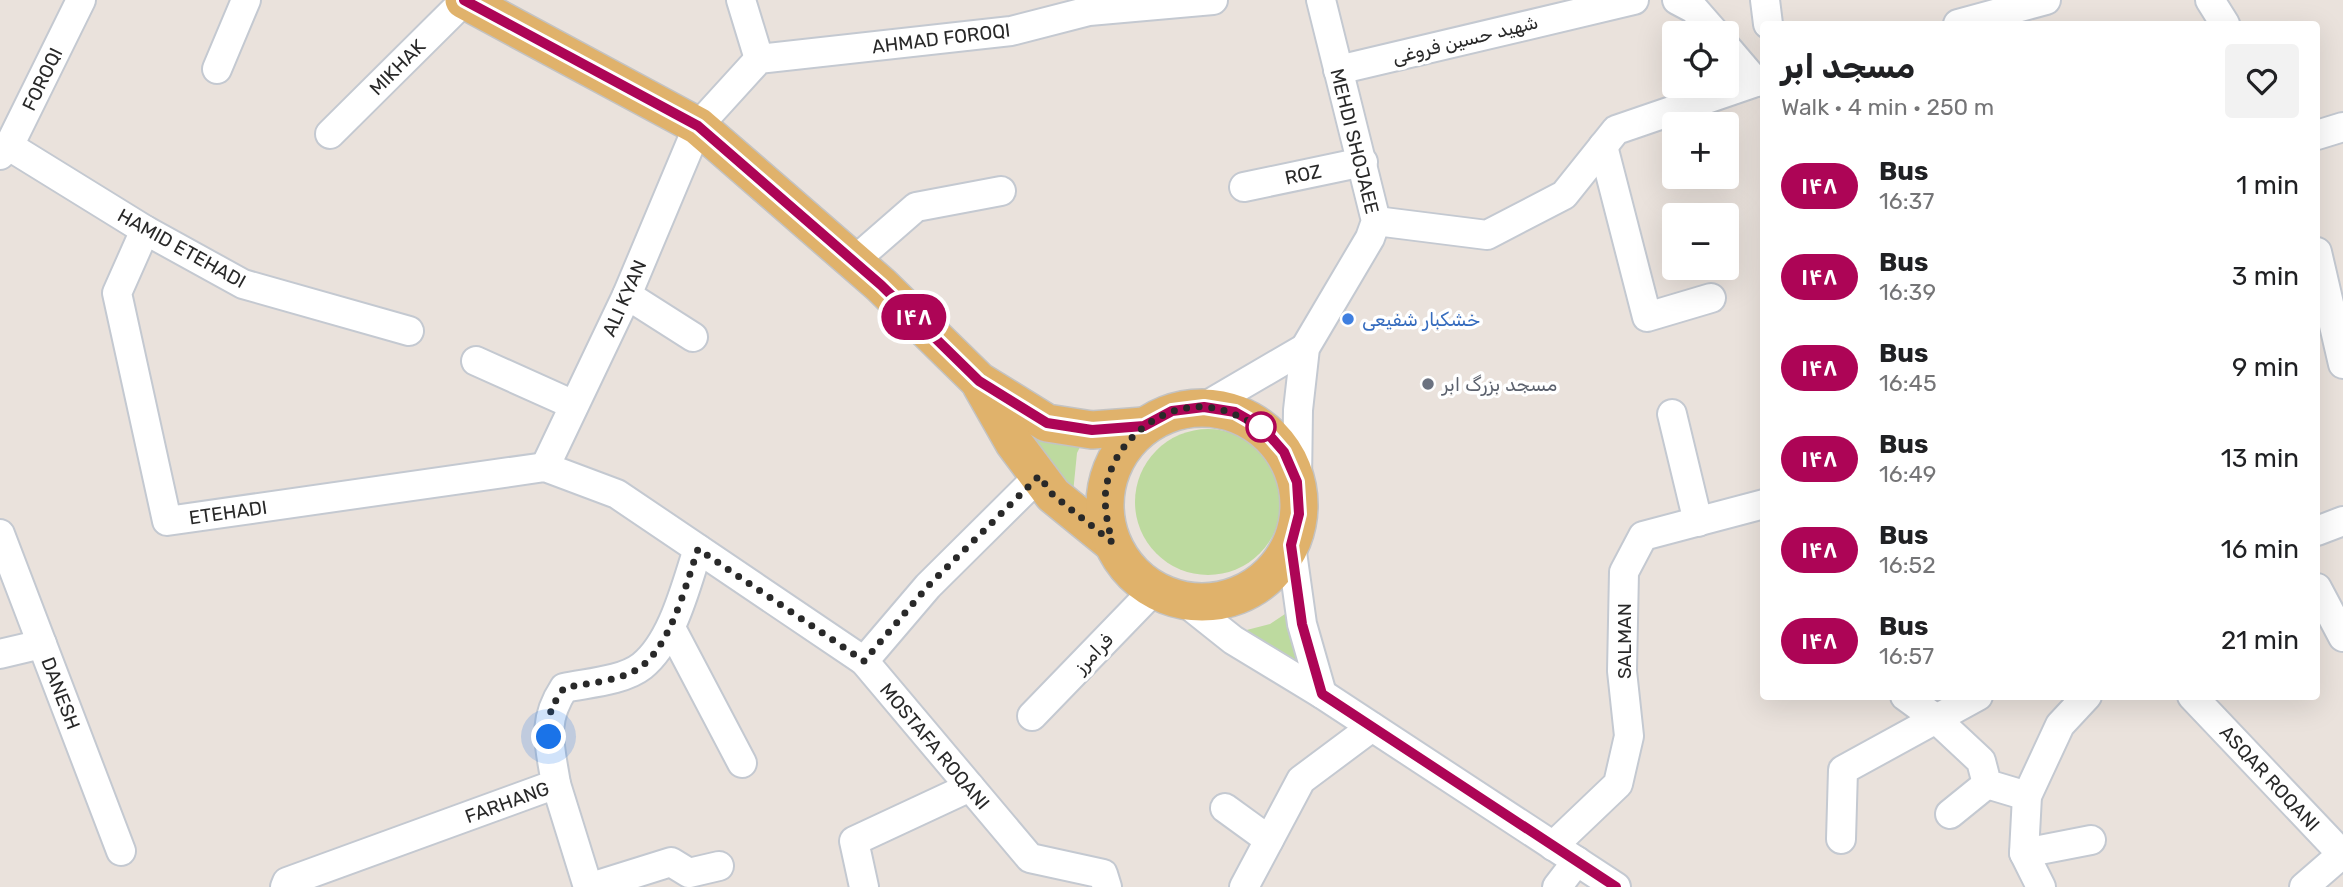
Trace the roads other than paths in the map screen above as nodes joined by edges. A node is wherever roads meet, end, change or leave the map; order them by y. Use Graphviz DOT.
graph roads {
  1 [pos="81,0"];
  2 [pos="246,0"];
  3 [pos="464,0"];
  4 [pos="741,0"];
  5 [pos="1213,0"];
  6 [pos="1321,0"];
  7 [pos="1634,0"];
  8 [pos="1677,0"];
  9 [pos="1765,0"];
  10 [pos="2210,0"];
  11 [pos="1090,5"];
  12 [pos="2031,8"];
  13 [pos="1704,21"];
  14 [pos="1768,21"];
  15 [pos="1972,21"];
  16 [pos="2223,21"];
  17 [pos="759,59"];
  18 [pos="1739,60"];
  19 [pos="217,69"];
  20 [pos="1338,70"];
  21 [pos="1760,81"];
  22 [pos="698,126"];
  23 [pos="2343,127"];
  24 [pos="330,134"];
  25 [pos="2320,134"];
  26 [pos="1603,146"];
  27 [pos="5,150"];
  28 [pos="1363,162"];
  29 [pos="1244,187"];
  30 [pos="1001,191"];
  31 [pos="1376,221"];
  32 [pos="145,230"];
  33 [pos="854,261"];
  34 [pos="2320,265"];
  35 [pos="627,295"];
  36 [pos="1711,298"];
  37 [pos="409,331"];
  38 [pos="693,337"];
  39 [pos="1305,348"];
  40 [pos="476,360"];
  41 [pos="2343,365"];
  42 [pos="979,381"];
  43 [pos="574,405"];
  44 [pos="1204,407"];
  45 [pos="1672,414"];
  46 [pos="1144,426"];
  47 [pos="545,467"];
  48 [pos="1039,476"];
  49 [pos="1297,482"];
  50 [pos="1760,505"];
  51 [pos="2343,521"];
  52 [pos="1698,522"];
  53 [pos="2320,530"];
  54 [pos="0,534"];
  55 [pos="1112,542"];
  56 [pos="1291,545"];
  57 [pos="698,549"];
  58 [pos="2320,594"];
  59 [pos="1169,596"];
  60 [pos="671,628"];
  61 [pos="2343,637"];
  62 [pos="42,644"];
  63 [pos="0,653"];
  64 [pos="864,661"];
  65 [pos="1322,694"];
  66 [pos="1910,700"];
  67 [pos="1971,700"];
  68 [pos="2083,700"];
  69 [pos="2196,700"];
  70 [pos="1032,716"];
  71 [pos="1935,719"];
  72 [pos="1373,727"];
  73 [pos="742,763"];
  74 [pos="556,784"];
  75 [pos="1987,784"];
  76 [pos="970,787"];
  77 [pos="2027,796"];
  78 [pos="1225,808"];
  79 [pos="1950,814"];
  80 [pos="1841,839"];
  81 [pos="1269,840"];
  82 [pos="2091,840"];
  83 [pos="1553,846"];
  84 [pos="121,851"];
  85 [pos="2024,853"];
  86 [pos="1577,861"];
  87 [pos="719,866"];
  88 [pos="285,887"];
  89 [pos="589,887"];
  90 [pos="864,887"];
  91 [pos="1107,887"];
  92 [pos="1244,887"];
  93 [pos="1558,887"];
  94 [pos="1616,887"];
  95 [pos="2041,887"];
  96 [pos="2304,887"];
  1 -- 27 [label="street, FOROQI"];
  2 -- 19 [label="street"];
  3 -- 22 [label="main road"];
  3 -- 24 [label="street, MIKHAK"];
  4 -- 17 [label="street"];
  5 -- 11 [label="street, AHMAD FOROQI"];
  6 -- 20 [label="street, MEHDI SHOJAEE"];
  7 -- 20 [label="street, شهید حسین فروغی"];
  8 -- 13 [label="street"];
  9 -- 14 [label="street"];
  10 -- 16 [label="street"];
  11 -- 17 [label="street, AHMAD FOROQI"];
  12 -- 15 [label="street"];
  17 -- 22 [label="street"];
  18 -- 21 [label="street"];
  20 -- 28 [label="street, MEHDI SHOJAEE"];
  21 -- 26 [label="street"];
  22 -- 33 [label="main road"];
  22 -- 35 [label="street, ALI KYAN"];
  23 -- 25 [label="street"];
  26 -- 31 [label="street"];
  26 -- 36 [label="street"];
  27 -- 32 [label="street, HAMID ETEHADI"];
  28 -- 29 [label="street, ROZ"];
  28 -- 31 [label="street, MEHDI SHOJAEE"];
  30 -- 33 [label="street"];
  31 -- 39 [label="street, MEHDI SHOJAEE"];
  32 -- 37 [label="street, HAMID ETEHADI"];
  32 -- 47 [label="street, ETEHADI"];
  33 -- 42 [label="main road"];
  34 -- 41 [label="street"];
  35 -- 38 [label="street"];
  35 -- 43 [label="street, ALI KYAN"];
  39 -- 44 [label="street"];
  39 -- 49 [label="street"];
  40 -- 43 [label="street"];
  42 -- 46 [label="main road"];
  42 -- 48 [label="main road"];
  43 -- 47 [label="street, ALI KYAN"];
  44 -- 46 [label="main road"];
  44 -- 49 [label="main road"];
  45 -- 52 [label="street"];
  46 -- 55 [label="main road"];
  47 -- 57 [label="street, MOSTAFA ROQANI"];
  48 -- 55 [label="main road"];
  48 -- 64 [label="street"];
  49 -- 56 [label="main road"];
  50 -- 52 [label="street, SALMAN"];
  51 -- 53 [label="street"];
  52 -- 83 [label="street, SALMAN"];
  54 -- 62 [label="street, DANESH"];
  55 -- 59 [label="main road"];
  56 -- 59 [label="main road"];
  56 -- 65 [label="street"];
  57 -- 60 [label="street, FARHANG"];
  57 -- 64 [label="street, MOSTAFA ROQANI"];
  58 -- 61 [label="street"];
  59 -- 65 [label="street"];
  59 -- 70 [label="street, فرامرز"];
  60 -- 73 [label="street"];
  60 -- 74 [label="street, FARHANG"];
  62 -- 63 [label="street"];
  62 -- 84 [label="street, DANESH"];
  64 -- 76 [label="street, MOSTAFA ROQANI"];
  65 -- 72 [label="street"];
  66 -- 71 [label="street"];
  67 -- 71 [label="street"];
  68 -- 77 [label="street"];
  69 -- 96 [label="street, ASQAR ROQANI"];
  71 -- 75 [label="street"];
  71 -- 80 [label="street"];
  72 -- 81 [label="street"];
  72 -- 83 [label="street"];
  74 -- 88 [label="street, FARHANG"];
  74 -- 89 [label="street"];
  75 -- 77 [label="street"];
  75 -- 79 [label="street"];
  76 -- 90 [label="street"];
  76 -- 91 [label="street, MOSTAFA ROQANI"];
  77 -- 85 [label="street"];
  78 -- 81 [label="street"];
  81 -- 92 [label="street"];
  82 -- 85 [label="street"];
  83 -- 86 [label="street"];
  85 -- 95 [label="street"];
  86 -- 93 [label="street"];
  86 -- 94 [label="street"];
  87 -- 89 [label="street"];
}
